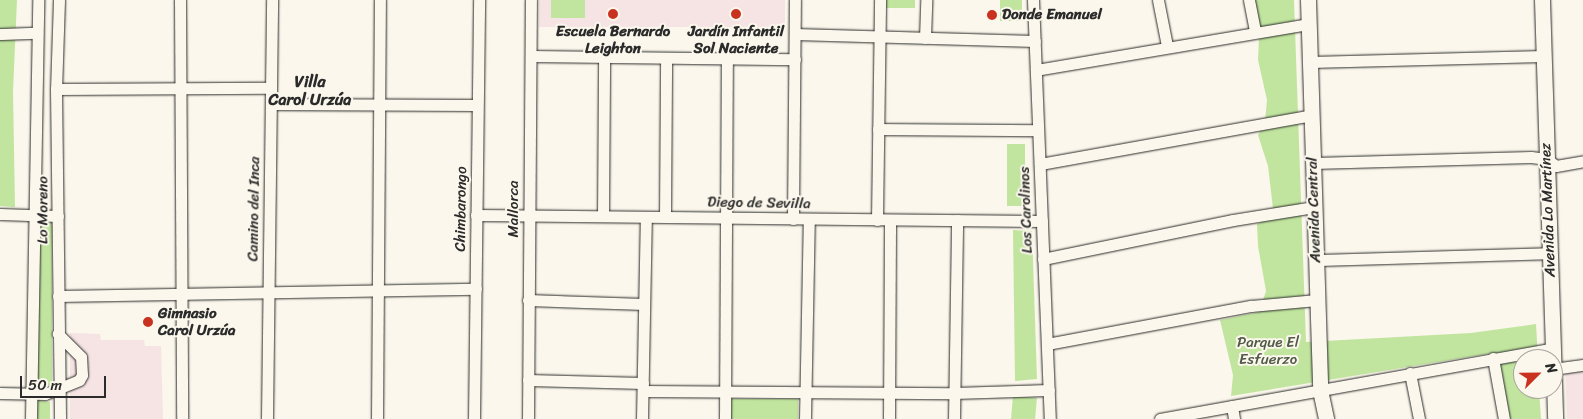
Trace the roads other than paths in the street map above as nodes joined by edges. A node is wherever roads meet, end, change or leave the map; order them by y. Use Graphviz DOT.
graph roads {
  1 [pos="38,0"];
  2 [pos="59,0"];
  3 [pos="180,0"];
  4 [pos="272,0"];
  5 [pos="380,0"];
  6 [pos="478,0"];
  7 [pos="531,0"];
  8 [pos="795,0"];
  9 [pos="880,0"];
  10 [pos="926,0"];
  11 [pos="1033,0"];
  12 [pos="1158,0"];
  13 [pos="1249,0"];
  14 [pos="1308,0"];
  15 [pos="1542,0"];
  16 [pos="1308,24"];
  17 [pos="1255,31"];
  18 [pos="37,33"];
  19 [pos="0,34"];
  20 [pos="795,34"];
  21 [pos="880,36"];
  22 [pos="925,38"];
  23 [pos="1035,40"];
  24 [pos="1167,46"];
  25 [pos="530,56"];
  26 [pos="1544,56"];
  27 [pos="604,57"];
  28 [pos="666,58"];
  29 [pos="728,58"];
  30 [pos="794,59"];
  31 [pos="1310,62"];
  32 [pos="1036,70"];
  33 [pos="271,88"];
  34 [pos="56,89"];
  35 [pos="180,89"];
  36 [pos="271,104"];
  37 [pos="379,104"];
  38 [pos="478,104"];
  39 [pos="1311,114"];
  40 [pos="878,129"];
  41 [pos="1038,130"];
  42 [pos="1547,159"];
  43 [pos="1583,161"];
  44 [pos="1313,163"];
  45 [pos="1040,164"];
  46 [pos="1314,207"];
  47 [pos="0,214"];
  48 [pos="33,215"];
  49 [pos="476,215"];
  50 [pos="58,216"];
  51 [pos="529,216"];
  52 [pos="603,216"];
  53 [pos="646,217"];
  54 [pos="665,217"];
  55 [pos="727,218"];
  56 [pos="793,219"];
  57 [pos="809,219"];
  58 [pos="876,220"];
  59 [pos="890,220"];
  60 [pos="957,220"];
  61 [pos="1042,222"];
  62 [pos="1550,253"];
  63 [pos="1043,259"];
  64 [pos="1316,260"];
  65 [pos="476,289"];
  66 [pos="378,290"];
  67 [pos="267,292"];
  68 [pos="181,294"];
  69 [pos="58,296"];
  70 [pos="528,300"];
  71 [pos="1317,300"];
  72 [pos="644,304"];
  73 [pos="58,334"];
  74 [pos="1047,344"];
  75 [pos="1553,348"];
  76 [pos="1493,358"];
  77 [pos="1583,365"];
  78 [pos="1563,368"];
  79 [pos="1410,373"];
  80 [pos="528,380"];
  81 [pos="643,387"];
  82 [pos="59,389"];
  83 [pos="1049,390"];
  84 [pos="1320,390"];
  85 [pos="725,392"];
  86 [pos="806,392"];
  87 [pos="0,393"];
  88 [pos="889,393"];
  89 [pos="954,393"];
  90 [pos="31,394"];
  91 [pos="1554,399"];
  92 [pos="1232,406"];
  93 [pos="31,419"];
  94 [pos="60,419"];
  95 [pos="182,419"];
  96 [pos="267,419"];
  97 [pos="377,419"];
  98 [pos="474,419"];
  99 [pos="528,419"];
  100 [pos="642,419"];
  101 [pos="725,419"];
  102 [pos="805,419"];
  103 [pos="889,419"];
  104 [pos="954,419"];
  105 [pos="1050,419"];
  106 [pos="1160,419"];
  107 [pos="1234,419"];
  108 [pos="1326,419"];
  109 [pos="1419,419"];
  110 [pos="1504,419"];
  111 [pos="1555,419"];
  1 -- 18 [label="street, Lo Moreno"];
  2 -- 34 [label="street, Lo Moreno"];
  3 -- 35 [label="street"];
  4 -- 33 [label="street, Camino del Inca"];
  5 -- 37 [label="street"];
  6 -- 38 [label="street, Chimbarongo"];
  7 -- 25 [label="street, Mallorca"];
  8 -- 20 [label="street"];
  9 -- 21 [label="street"];
  10 -- 22 [label="street"];
  11 -- 23 [label="street, Los Carolinos"];
  12 -- 24 [label="street"];
  13 -- 17 [label="street"];
  14 -- 16 [label="main road, Avenida Central"];
  15 -- 26 [label="main road, Avenida Lo Martínez"];
  16 -- 17 [label="street"];
  16 -- 31 [label="main road, Avenida Central"];
  17 -- 24 [label="street"];
  18 -- 19 [label="street"];
  18 -- 48 [label="street, Lo Moreno"];
  20 -- 21 [label="street"];
  20 -- 30 [label="street"];
  21 -- 22 [label="street"];
  21 -- 40 [label="street"];
  22 -- 23 [label="street"];
  23 -- 32 [label="street, Los Carolinos"];
  24 -- 32 [label="street"];
  25 -- 27 [label="street"];
  25 -- 51 [label="street, Mallorca"];
  26 -- 31 [label="street"];
  26 -- 42 [label="main road, Avenida Lo Martínez"];
  27 -- 28 [label="street"];
  27 -- 52 [label="street"];
  28 -- 29 [label="street"];
  28 -- 54 [label="street"];
  29 -- 30 [label="street"];
  29 -- 55 [label="street"];
  30 -- 56 [label="street"];
  31 -- 39 [label="main road, Avenida Central"];
  32 -- 41 [label="street, Los Carolinos"];
  33 -- 35 [label="street"];
  33 -- 36 [label="street, Camino del Inca"];
  34 -- 35 [label="street"];
  34 -- 50 [label="street, Lo Moreno"];
  35 -- 68 [label="street"];
  36 -- 37 [label="street"];
  36 -- 67 [label="street, Camino del Inca"];
  37 -- 38 [label="street"];
  37 -- 66 [label="street"];
  38 -- 49 [label="street, Chimbarongo"];
  39 -- 44 [label="main road, Avenida Central"];
  39 -- 45 [label="street"];
  40 -- 41 [label="street"];
  40 -- 58 [label="street"];
  41 -- 45 [label="street, Los Carolinos"];
  42 -- 43 [label="street"];
  42 -- 44 [label="street"];
  42 -- 62 [label="main road, Avenida Lo Martínez"];
  44 -- 46 [label="main road, Avenida Central"];
  45 -- 61 [label="street, Los Carolinos"];
  46 -- 63 [label="street"];
  46 -- 64 [label="main road, Avenida Central"];
  47 -- 48 [label="street"];
  48 -- 50 [label="street"];
  48 -- 90 [label="street, Lo Moreno"];
  49 -- 51 [label="street, Diego de Sevilla"];
  49 -- 65 [label="street, Chimbarongo"];
  50 -- 69 [label="street, Lo Moreno"];
  51 -- 52 [label="street, Diego de Sevilla"];
  51 -- 70 [label="street, Mallorca"];
  52 -- 53 [label="street, Diego de Sevilla"];
  53 -- 54 [label="street, Diego de Sevilla"];
  53 -- 72 [label="street"];
  54 -- 55 [label="street, Diego de Sevilla"];
  55 -- 56 [label="street, Diego de Sevilla"];
  55 -- 85 [label="street"];
  56 -- 57 [label="street, Diego de Sevilla"];
  57 -- 58 [label="street, Diego de Sevilla"];
  57 -- 86 [label="street"];
  58 -- 59 [label="street, Diego de Sevilla"];
  59 -- 60 [label="street, Diego de Sevilla"];
  59 -- 88 [label="street"];
  60 -- 61 [label="street, Diego de Sevilla"];
  60 -- 89 [label="street"];
  61 -- 63 [label="street, Los Carolinos"];
  62 -- 64 [label="street"];
  62 -- 75 [label="main road, Avenida Lo Martínez"];
  63 -- 74 [label="street, Los Carolinos"];
  64 -- 71 [label="main road, Avenida Central"];
  65 -- 66 [label="street"];
  65 -- 98 [label="street, Chimbarongo"];
  66 -- 67 [label="street"];
  66 -- 97 [label="street"];
  67 -- 68 [label="street"];
  67 -- 96 [label="street, Camino del Inca"];
  68 -- 69 [label="street"];
  68 -- 95 [label="street"];
  69 -- 73 [label="street, Lo Moreno"];
  70 -- 72 [label="street"];
  70 -- 80 [label="street, Mallorca"];
  71 -- 74 [label="street"];
  71 -- 84 [label="main road, Avenida Central"];
  72 -- 81 [label="street"];
  73 -- 82 [label="street, Lo Moreno"];
  73 -- 82 [label="street"];
  74 -- 83 [label="street, Los Carolinos"];
  75 -- 76 [label="street"];
  76 -- 79 [label="street"];
  76 -- 110 [label="street"];
  77 -- 78 [label="street"];
  79 -- 84 [label="street"];
  79 -- 109 [label="street"];
  80 -- 81 [label="street"];
  80 -- 99 [label="street, Mallorca"];
  81 -- 85 [label="street"];
  81 -- 100 [label="street"];
  82 -- 90 [label="street"];
  82 -- 94 [label="street, Lo Moreno"];
  83 -- 89 [label="street"];
  83 -- 105 [label="street, Los Carolinos"];
  84 -- 92 [label="street"];
  84 -- 108 [label="main road, Avenida Central"];
  85 -- 86 [label="street"];
  85 -- 101 [label="street"];
  86 -- 88 [label="street"];
  86 -- 102 [label="street"];
  87 -- 90 [label="street"];
  88 -- 89 [label="street"];
  88 -- 103 [label="street"];
  89 -- 104 [label="street"];
  90 -- 93 [label="street, Lo Moreno"];
  91 -- 111 [label="main road, Avenida Lo Martínez"];
  92 -- 106 [label="street"];
  92 -- 107 [label="street"];
}
